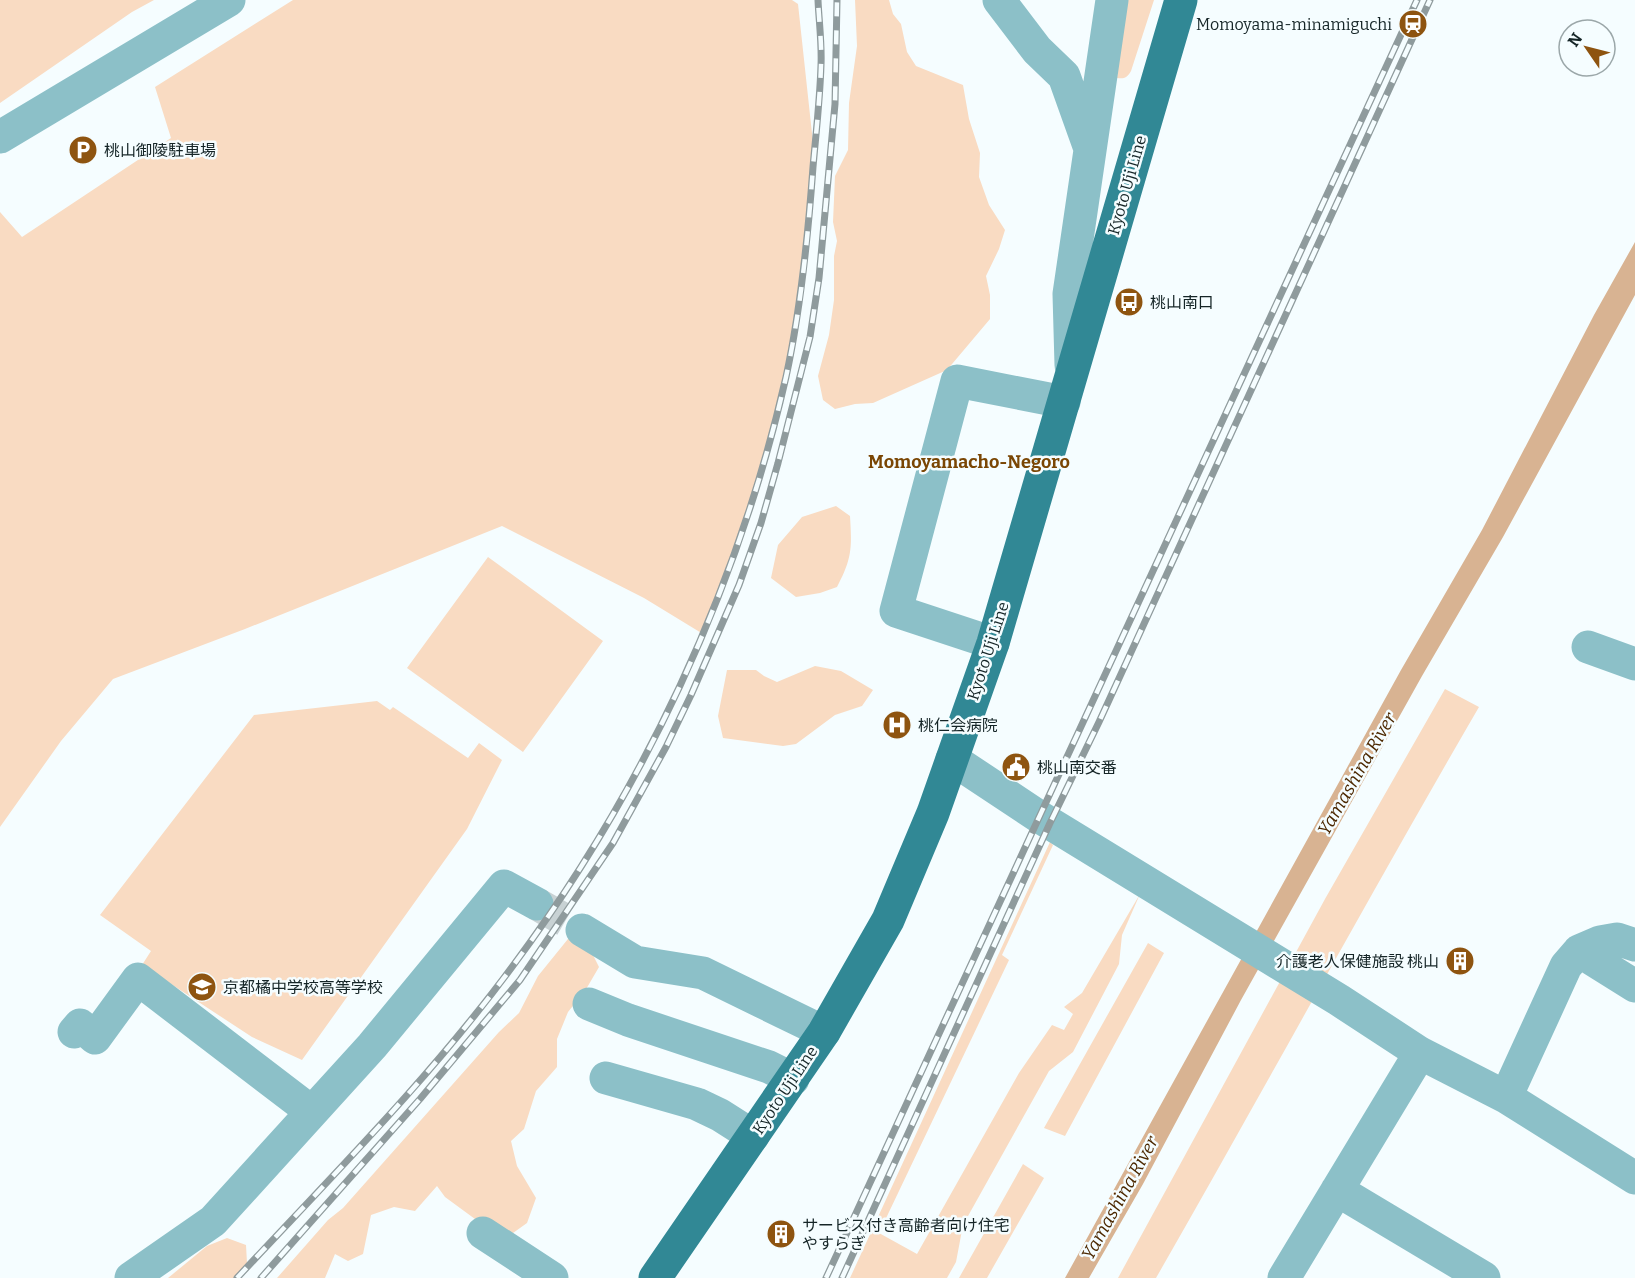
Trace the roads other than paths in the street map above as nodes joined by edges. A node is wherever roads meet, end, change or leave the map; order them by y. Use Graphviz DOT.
graph roads {
  1 [pos="229,0"];
  2 [pos="999,0"];
  3 [pos="1112,0"];
  4 [pos="1181,0"];
  5 [pos="0,137"];
  6 [pos="1090,150"];
  7 [pos="1068,388"];
  8 [pos="993,643"];
  9 [pos="1588,647"];
  10 [pos="1635,664"];
  11 [pos="952,759"];
  12 [pos="537,904"];
  13 [pos="582,930"];
  14 [pos="1635,945"];
  15 [pos="1579,951"];
  16 [pos="1635,986"];
  17 [pos="589,1004"];
  18 [pos="74,1032"];
  19 [pos="824,1032"];
  20 [pos="1420,1053"];
  21 [pos="606,1078"];
  22 [pos="793,1079"];
  23 [pos="1506,1097"];
  24 [pos="312,1112"];
  25 [pos="753,1136"];
  26 [pos="1635,1178"];
  27 [pos="1337,1190"];
  28 [pos="483,1233"];
  29 [pos="131,1278"];
  30 [pos="552,1278"];
  31 [pos="655,1278"];
  32 [pos="1284,1278"];
  33 [pos="1484,1278"];
  1 -- 5 [label="street"];
  2 -- 6 [label="street"];
  3 -- 6 [label="street"];
  4 -- 7 [label="main road, Kyoto Uji Line"];
  6 -- 7 [label="street"];
  7 -- 8 [label="main road, Kyoto Uji Line"];
  7 -- 8 [label="street"];
  8 -- 11 [label="main road, Kyoto Uji Line"];
  9 -- 10 [label="street"];
  11 -- 19 [label="main road, Kyoto Uji Line"];
  11 -- 20 [label="street"];
  12 -- 24 [label="street"];
  13 -- 19 [label="street"];
  14 -- 15 [label="street"];
  15 -- 16 [label="street"];
  15 -- 23 [label="street"];
  17 -- 22 [label="street"];
  18 -- 24 [label="street"];
  19 -- 22 [label="main road, Kyoto Uji Line"];
  20 -- 23 [label="street"];
  20 -- 27 [label="street"];
  21 -- 25 [label="street"];
  22 -- 25 [label="main road, Kyoto Uji Line"];
  23 -- 26 [label="street"];
  24 -- 29 [label="street"];
  25 -- 31 [label="main road, Kyoto Uji Line"];
  27 -- 32 [label="street"];
  27 -- 33 [label="street"];
  28 -- 30 [label="street"];
}
